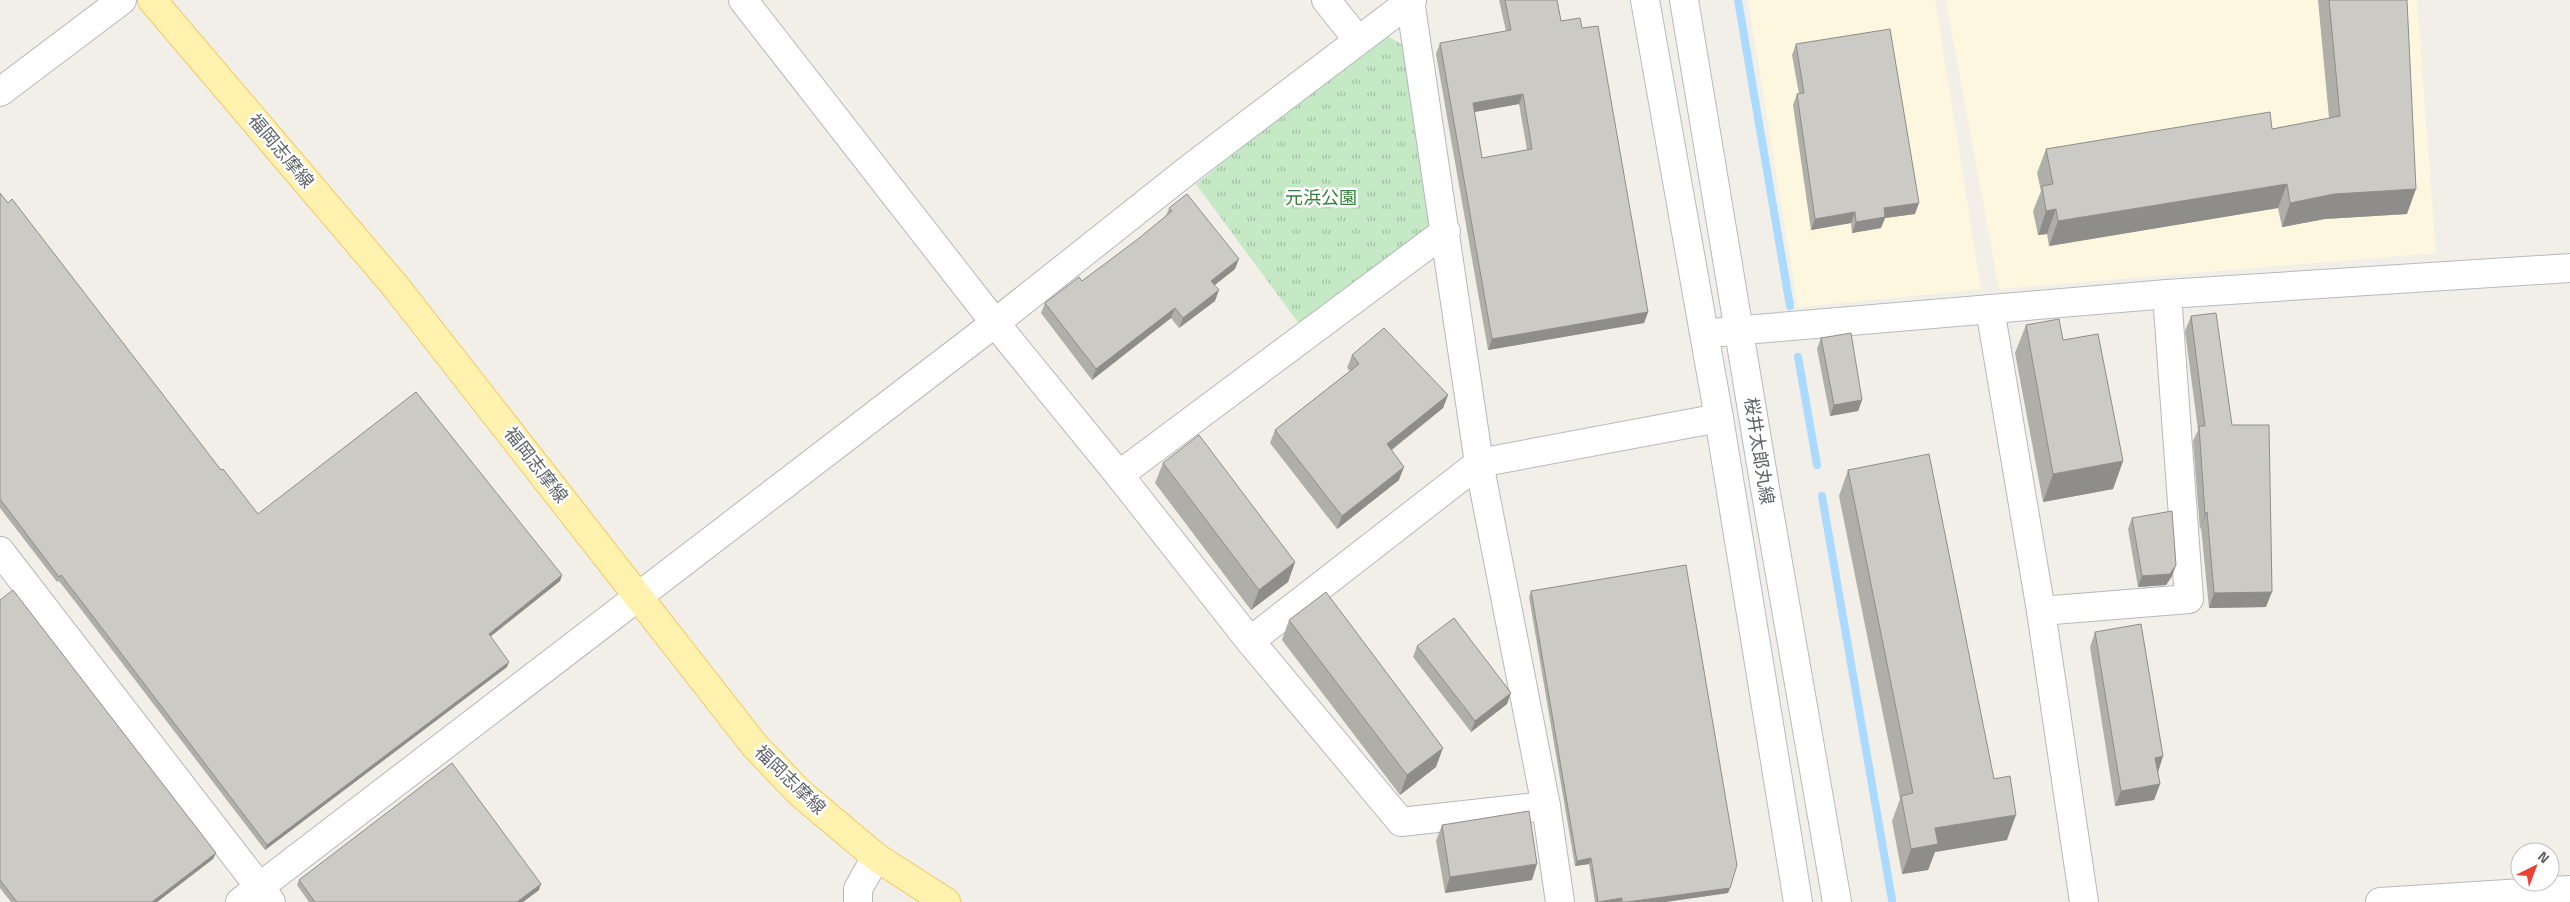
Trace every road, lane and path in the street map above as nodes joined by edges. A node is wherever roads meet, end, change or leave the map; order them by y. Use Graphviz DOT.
graph roads {
  1 [pos="122,0"];
  2 [pos="152,0"];
  3 [pos="743,0"];
  4 [pos="1326,0"];
  5 [pos="1645,0"];
  6 [pos="1684,0"];
  7 [pos="1411,1"];
  8 [pos="1358,40"];
  9 [pos="0,92"];
  10 [pos="1446,231"];
  11 [pos="2570,268"];
  12 [pos="2167,294"];
  13 [pos="1990,309"];
  14 [pos="995,323"];
  15 [pos="1739,330"];
  16 [pos="1704,334"];
  17 [pos="1719,418"];
  18 [pos="1479,463"];
  19 [pos="1119,476"];
  20 [pos="0,551"];
  21 [pos="638,596"];
  22 [pos="2040,611"];
  23 [pos="1250,641"];
  24 [pos="1546,806"];
  25 [pos="876,857"];
  26 [pos="2570,890"];
  27 [pos="257,897"];
  28 [pos="858,902"];
  29 [pos="946,902"];
  30 [pos="1560,902"];
  31 [pos="1798,902"];
  32 [pos="1837,902"];
  33 [pos="2084,902"];
  34 [pos="2380,902"];
  1 -- 9 [label="street"];
  2 -- 21 [label="main road, 福岡志摩線"];
  3 -- 14 [label="street"];
  4 -- 8 [label="street"];
  5 -- 16 [label="street, 桜井太郎丸線"];
  6 -- 15 [label="street, 桜井太郎丸線"];
  7 -- 8 [label="street"];
  7 -- 10 [label="street"];
  8 -- 14 [label="street"];
  10 -- 18 [label="street"];
  10 -- 19 [label="street"];
  11 -- 12 [label="street"];
  12 -- 13 [label="street"];
  12 -- 22 [label="street"];
  13 -- 15 [label="street"];
  13 -- 22 [label="street"];
  14 -- 19 [label="street"];
  14 -- 21 [label="street"];
  15 -- 16 [label="street"];
  15 -- 32 [label="street, 桜井太郎丸線"];
  16 -- 17 [label="street, 桜井太郎丸線"];
  17 -- 18 [label="street"];
  17 -- 31 [label="street, 桜井太郎丸線"];
  18 -- 23 [label="street"];
  18 -- 24 [label="street"];
  19 -- 23 [label="street"];
  20 -- 27 [label="street"];
  21 -- 25 [label="main road, 福岡志摩線"];
  21 -- 27 [label="street"];
  22 -- 33 [label="street"];
  23 -- 24 [label="street"];
  24 -- 30 [label="street"];
  25 -- 28 [label="street"];
  25 -- 29 [label="main road, 福岡志摩線"];
  26 -- 34 [label="street"];
}
